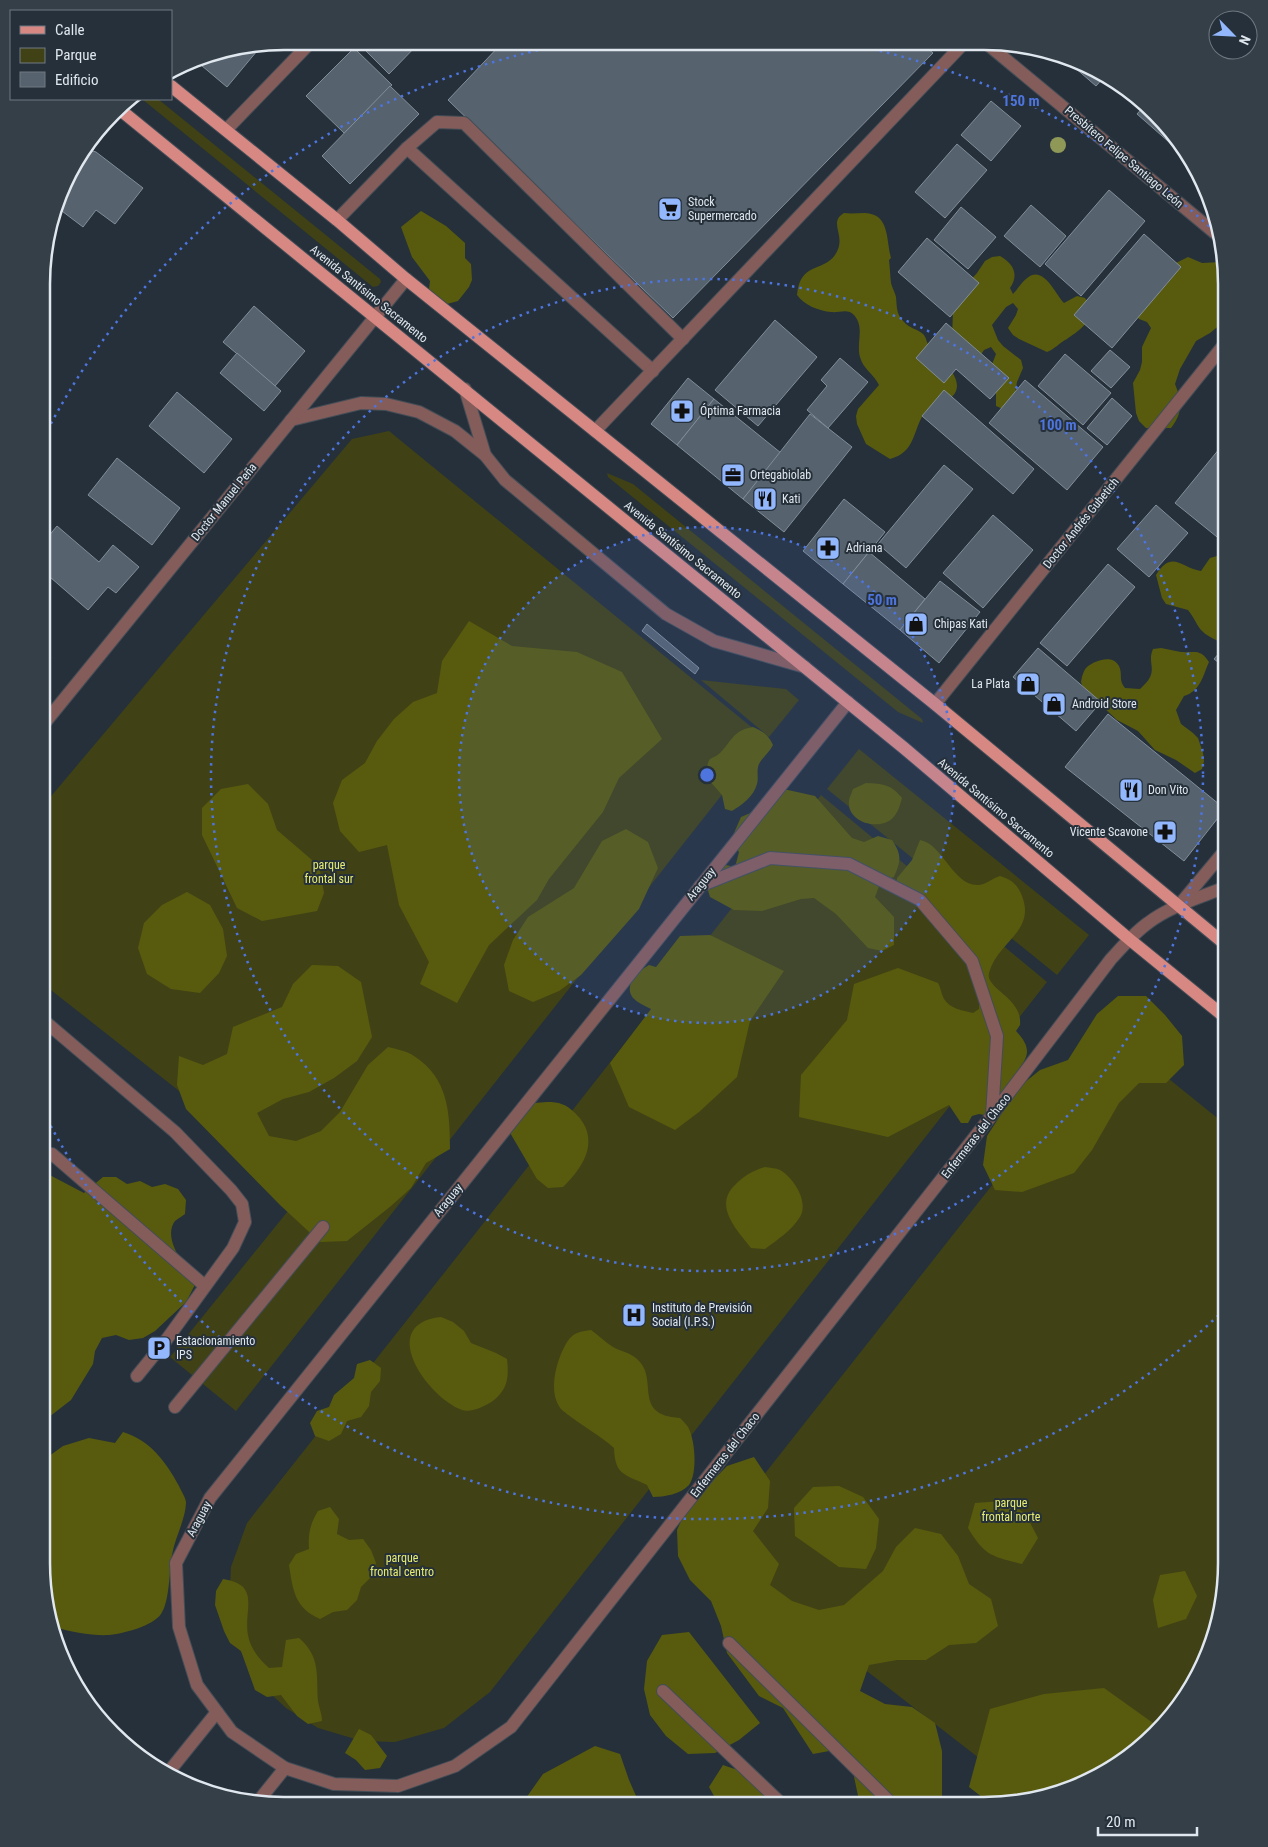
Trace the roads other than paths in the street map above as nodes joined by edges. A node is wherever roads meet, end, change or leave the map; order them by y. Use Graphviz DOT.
graph roads {
  1 [pos="303,50"];
  2 [pos="957,50"];
  3 [pos="995,51"];
  4 [pos="172,87"];
  5 [pos="124,113"];
  6 [pos="226,130"];
  7 [pos="407,148"];
  8 [pos="336,220"];
  9 [pos="1212,231"];
  10 [pos="406,279"];
  11 [pos="376,316"];
  12 [pos="682,339"];
  13 [pos="1218,352"];
  14 [pos="653,371"];
  15 [pos="465,389"];
  16 [pos="291,420"];
  17 [pos="595,431"];
  18 [pos="485,455"];
  19 [pos="806,667"];
  20 [pos="848,702"];
  21 [pos="935,704"];
  22 [pos="50,716"];
  23 [pos="1218,858"];
  24 [pos="700,886"];
  25 [pos="1218,890"];
  26 [pos="1179,906"];
  27 [pos="1218,938"];
  28 [pos="1129,939"];
  29 [pos="1218,1011"];
  30 [pos="50,1026"];
  31 [pos="992,1115"];
  32 [pos="52,1154"];
  33 [pos="323,1228"];
  34 [pos="205,1286"];
  35 [pos="137,1376"];
  36 [pos="175,1407"];
  37 [pos="728,1643"];
  38 [pos="662,1691"];
  39 [pos="217,1712"];
  40 [pos="232,1732"];
  41 [pos="171,1768"];
  42 [pos="285,1768"];
  43 [pos="263,1796"];
  44 [pos="774,1797"];
  45 [pos="884,1797"];
  1 -- 6 [label="street"];
  2 -- 12 [label="street"];
  3 -- 9 [label="street, Presbítero Felipe Santiago León"];
  4 -- 6 [label="main road"];
  5 -- 11 [label="main road, Avenida Santísimo Sacramento"];
  6 -- 8 [label="main road"];
  7 -- 8 [label="street"];
  7 -- 12 [label="street"];
  7 -- 14 [label="street"];
  8 -- 10 [label="main road"];
  10 -- 11 [label="street, Doctor Manuel Peña"];
  10 -- 17 [label="main road"];
  11 -- 15 [label="main road, Avenida Santísimo Sacramento"];
  11 -- 16 [label="street, Doctor Manuel Peña"];
  12 -- 14 [label="street"];
  13 -- 21 [label="street, Doctor Andrés Gubetich"];
  14 -- 17 [label="street"];
  15 -- 18 [label="street"];
  15 -- 19 [label="main road, Avenida Santísimo Sacramento"];
  16 -- 18 [label="street"];
  16 -- 22 [label="street, Doctor Manuel Peña"];
  17 -- 21 [label="main road"];
  18 -- 19 [label="street"];
  19 -- 20 [label="main road, Avenida Santísimo Sacramento"];
  20 -- 24 [label="street, Araguay"];
  20 -- 28 [label="main road, Avenida Santísimo Sacramento"];
  21 -- 26 [label="main road"];
  23 -- 26 [label="street"];
  24 -- 31 [label="street"];
  24 -- 39 [label="street, Araguay"];
  25 -- 26 [label="street, Enfermeras del Chaco"];
  26 -- 27 [label="main road"];
  26 -- 28 [label="street, Enfermeras del Chaco"];
  28 -- 29 [label="main road, Avenida Santísimo Sacramento"];
  28 -- 31 [label="street, Enfermeras del Chaco"];
  30 -- 34 [label="street"];
  31 -- 42 [label="street, Enfermeras del Chaco"];
  32 -- 34 [label="street"];
  33 -- 36 [label="street"];
  34 -- 35 [label="street"];
  37 -- 45 [label="street"];
  38 -- 44 [label="street"];
  39 -- 40 [label="street, Araguay"];
  39 -- 41 [label="street"];
  40 -- 42 [label="street, Enfermeras del Chaco"];
  42 -- 43 [label="street"];
}
